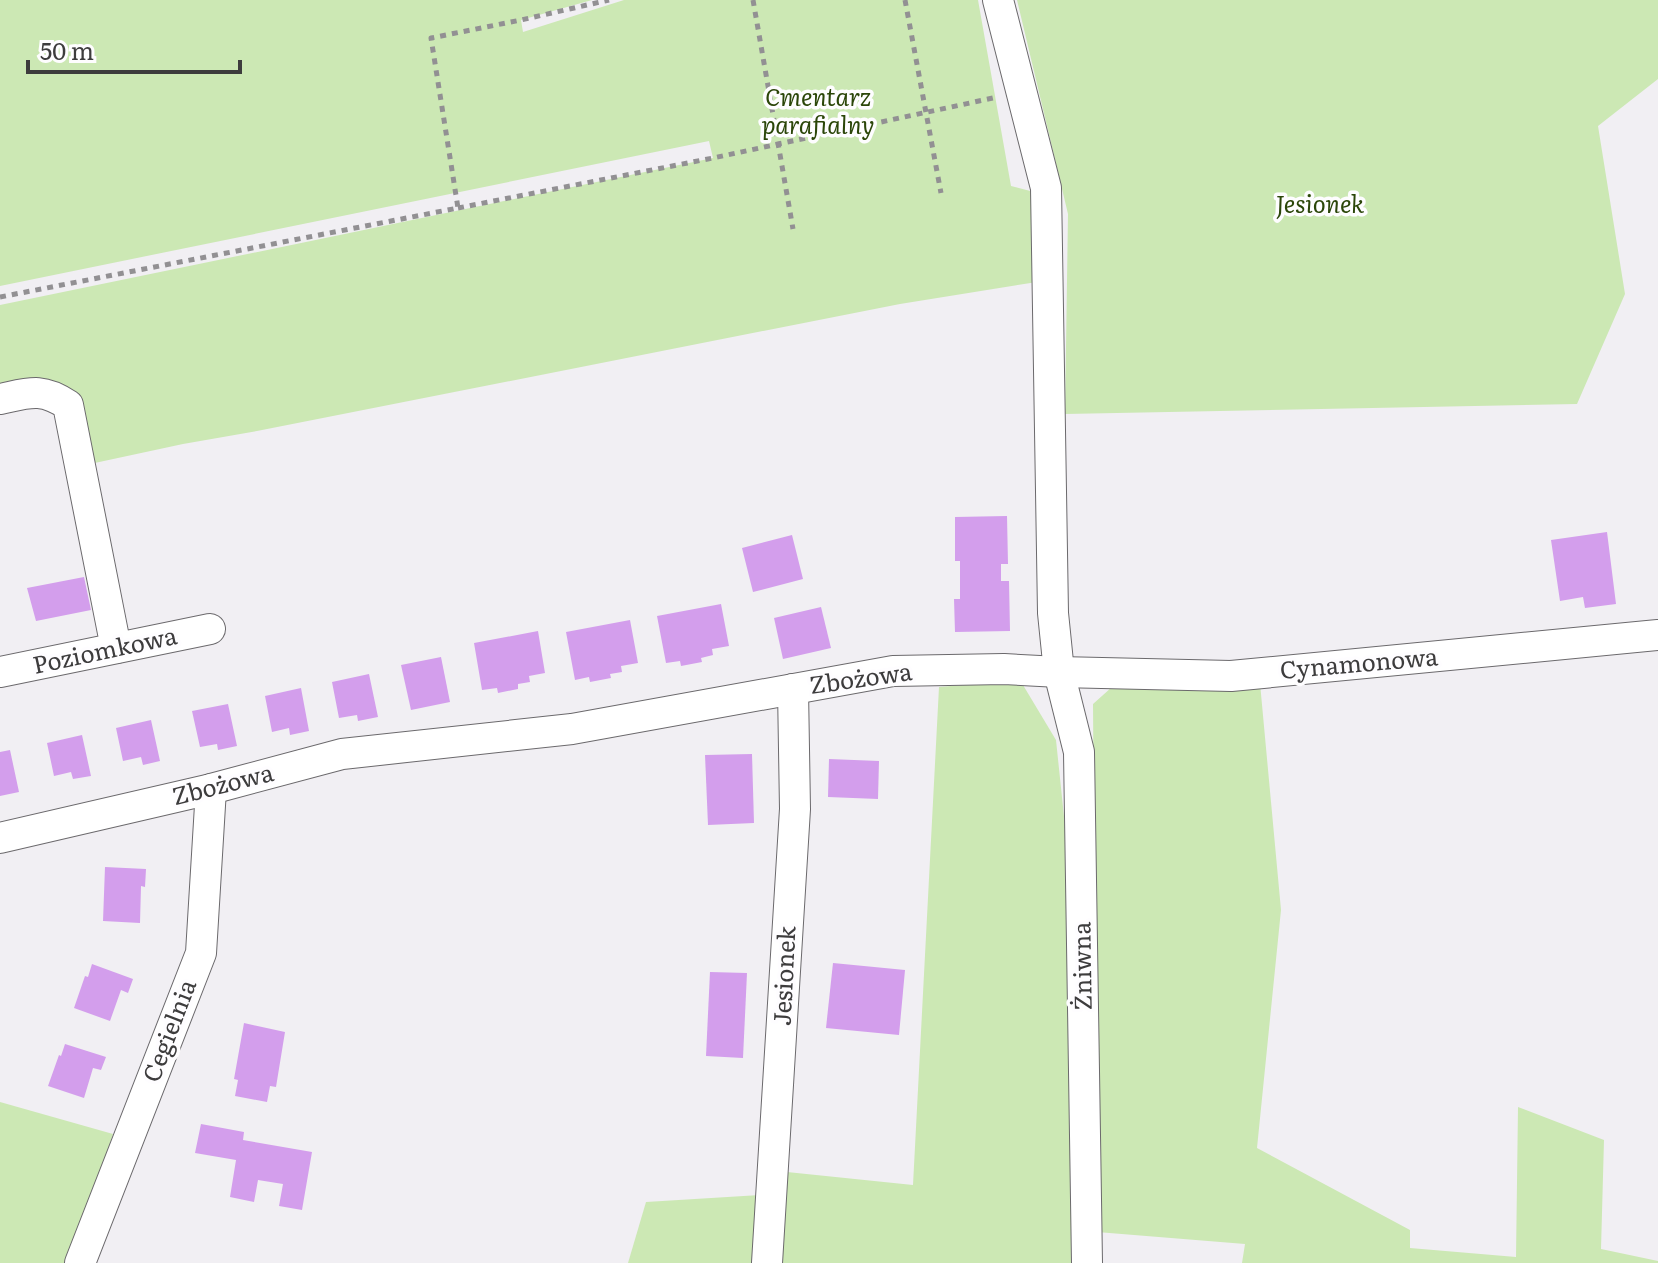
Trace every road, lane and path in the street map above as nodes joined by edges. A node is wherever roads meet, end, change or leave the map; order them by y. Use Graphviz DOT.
graph roads {
  1 [pos="609,0"];
  2 [pos="753,0"];
  3 [pos="905,0"];
  4 [pos="998,0"];
  5 [pos="995,98"];
  6 [pos="925,113"];
  7 [pos="778,144"];
  8 [pos="941,193"];
  9 [pos="458,208"];
  10 [pos="793,229"];
  11 [pos="0,297"];
  12 [pos="0,399"];
  13 [pos="210,629"];
  14 [pos="1658,635"];
  15 [pos="116,648"];
  16 [pos="0,672"];
  17 [pos="1059,672"];
  18 [pos="793,689"];
  19 [pos="211,789"];
  20 [pos="0,838"];
  21 [pos="80,1263"];
  22 [pos="767,1263"];
  23 [pos="1087,1263"];
  1 -- 9 [label="path"];
  2 -- 7 [label="path"];
  3 -- 6 [label="path"];
  4 -- 17 [label="street"];
  5 -- 6 [label="path"];
  6 -- 7 [label="path"];
  6 -- 8 [label="path"];
  7 -- 9 [label="path"];
  7 -- 10 [label="path"];
  9 -- 11 [label="path"];
  12 -- 15 [label="street"];
  13 -- 15 [label="street, Poziomkowa"];
  14 -- 17 [label="street, Cynamonowa"];
  15 -- 16 [label="street, Poziomkowa"];
  17 -- 18 [label="street, Zbożowa"];
  17 -- 23 [label="street, Żniwna"];
  18 -- 19 [label="street, Zbożowa"];
  18 -- 22 [label="street, Jesionek"];
  19 -- 20 [label="street, Zbożowa"];
  19 -- 21 [label="street, Cegielnia"];
}
